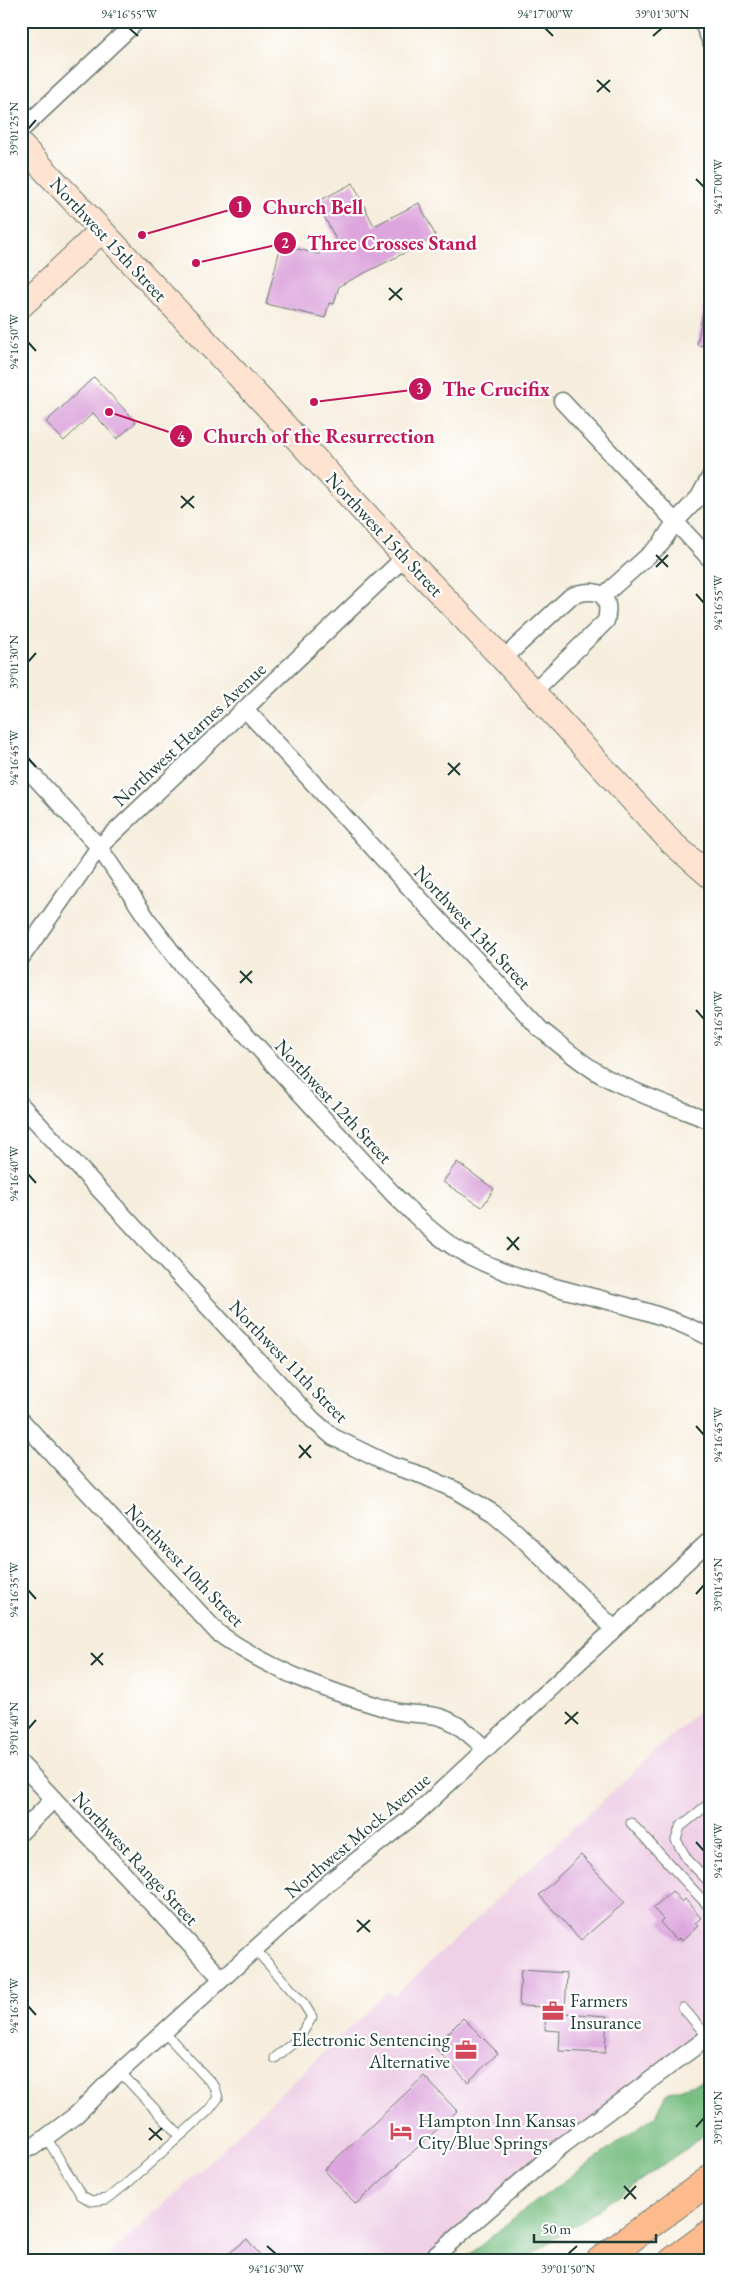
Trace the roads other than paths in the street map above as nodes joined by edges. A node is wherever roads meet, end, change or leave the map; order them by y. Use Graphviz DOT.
graph roads {
  1 [pos="137,21"];
  2 [pos="702,21"];
  3 [pos="711,42"];
  4 [pos="21,130"];
  5 [pos="21,145"];
  6 [pos="101,232"];
  7 [pos="21,306"];
  8 [pos="562,401"];
  9 [pos="711,475"];
  10 [pos="676,522"];
  11 [pos="405,557"];
  12 [pos="711,560"];
  13 [pos="603,596"];
  14 [pos="503,659"];
  15 [pos="533,692"];
  16 [pos="244,709"];
  17 [pos="21,762"];
  18 [pos="99,846"];
  19 [pos="711,877"];
  20 [pos="21,958"];
  21 [pos="21,1105"];
  22 [pos="711,1121"];
  23 [pos="711,1338"];
  24 [pos="21,1420"];
  25 [pos="711,1539"];
  26 [pos="614,1629"];
  27 [pos="486,1748"];
  28 [pos="21,1764"];
  29 [pos="54,1799"];
  30 [pos="711,1802"];
  31 [pos="631,1823"];
  32 [pos="21,1832"];
  33 [pos="711,1884"];
  34 [pos="711,1909"];
  35 [pos="255,1949"];
  36 [pos="222,1979"];
  37 [pos="683,2008"];
  38 [pos="164,2032"];
  39 [pos="710,2036"];
  40 [pos="276,2058"];
  41 [pos="120,2072"];
  42 [pos="180,2136"];
  43 [pos="46,2137"];
  44 [pos="21,2150"];
  45 [pos="711,2179"];
  46 [pos="711,2233"];
  47 [pos="429,2261"];
  48 [pos="600,2261"];
  49 [pos="673,2261"];
  1 -- 4 [label="street"];
  2 -- 3 [label="street"];
  5 -- 6 [label="street, Northwest 15th Street"];
  6 -- 7 [label="street"];
  6 -- 11 [label="street, Northwest 15th Street"];
  8 -- 10 [label="street"];
  9 -- 10 [label="street"];
  10 -- 12 [label="street"];
  10 -- 13 [label="street"];
  11 -- 14 [label="street, Northwest 15th Street"];
  11 -- 16 [label="street, Northwest Hearnes Avenue"];
  13 -- 14 [label="street"];
  13 -- 15 [label="street"];
  14 -- 15 [label="street, Northwest 15th Street"];
  15 -- 19 [label="street, Northwest 15th Street"];
  16 -- 18 [label="street, Northwest Hearnes Avenue"];
  16 -- 22 [label="street, Northwest 13th Street"];
  17 -- 18 [label="street, Northwest 12th Street"];
  18 -- 20 [label="street, Northwest Hearnes Avenue"];
  18 -- 23 [label="street, Northwest 12th Street"];
  21 -- 26 [label="street, Northwest 11th Street"];
  24 -- 27 [label="street, Northwest 10th Street"];
  25 -- 26 [label="street, Northwest Mock Avenue"];
  26 -- 27 [label="street, Northwest Mock Avenue"];
  27 -- 35 [label="street, Northwest Mock Avenue"];
  28 -- 29 [label="street, Northwest Range Street"];
  29 -- 32 [label="street"];
  29 -- 36 [label="street, Northwest Range Street"];
  30 -- 33 [label="lane"];
  31 -- 34 [label="lane"];
  35 -- 36 [label="street, Northwest Mock Avenue"];
  35 -- 40 [label="lane"];
  36 -- 38 [label="street, Northwest Mock Avenue"];
  37 -- 39 [label="lane"];
  38 -- 41 [label="street, Northwest Mock Avenue"];
  38 -- 42 [label="lane"];
  39 -- 47 [label="street"];
  41 -- 42 [label="lane"];
  41 -- 43 [label="street, Northwest Mock Avenue"];
  42 -- 43 [label="lane"];
  43 -- 44 [label="street, Northwest Mock Avenue"];
  45 -- 48 [label="highway"];
  46 -- 49 [label="highway"];
}
